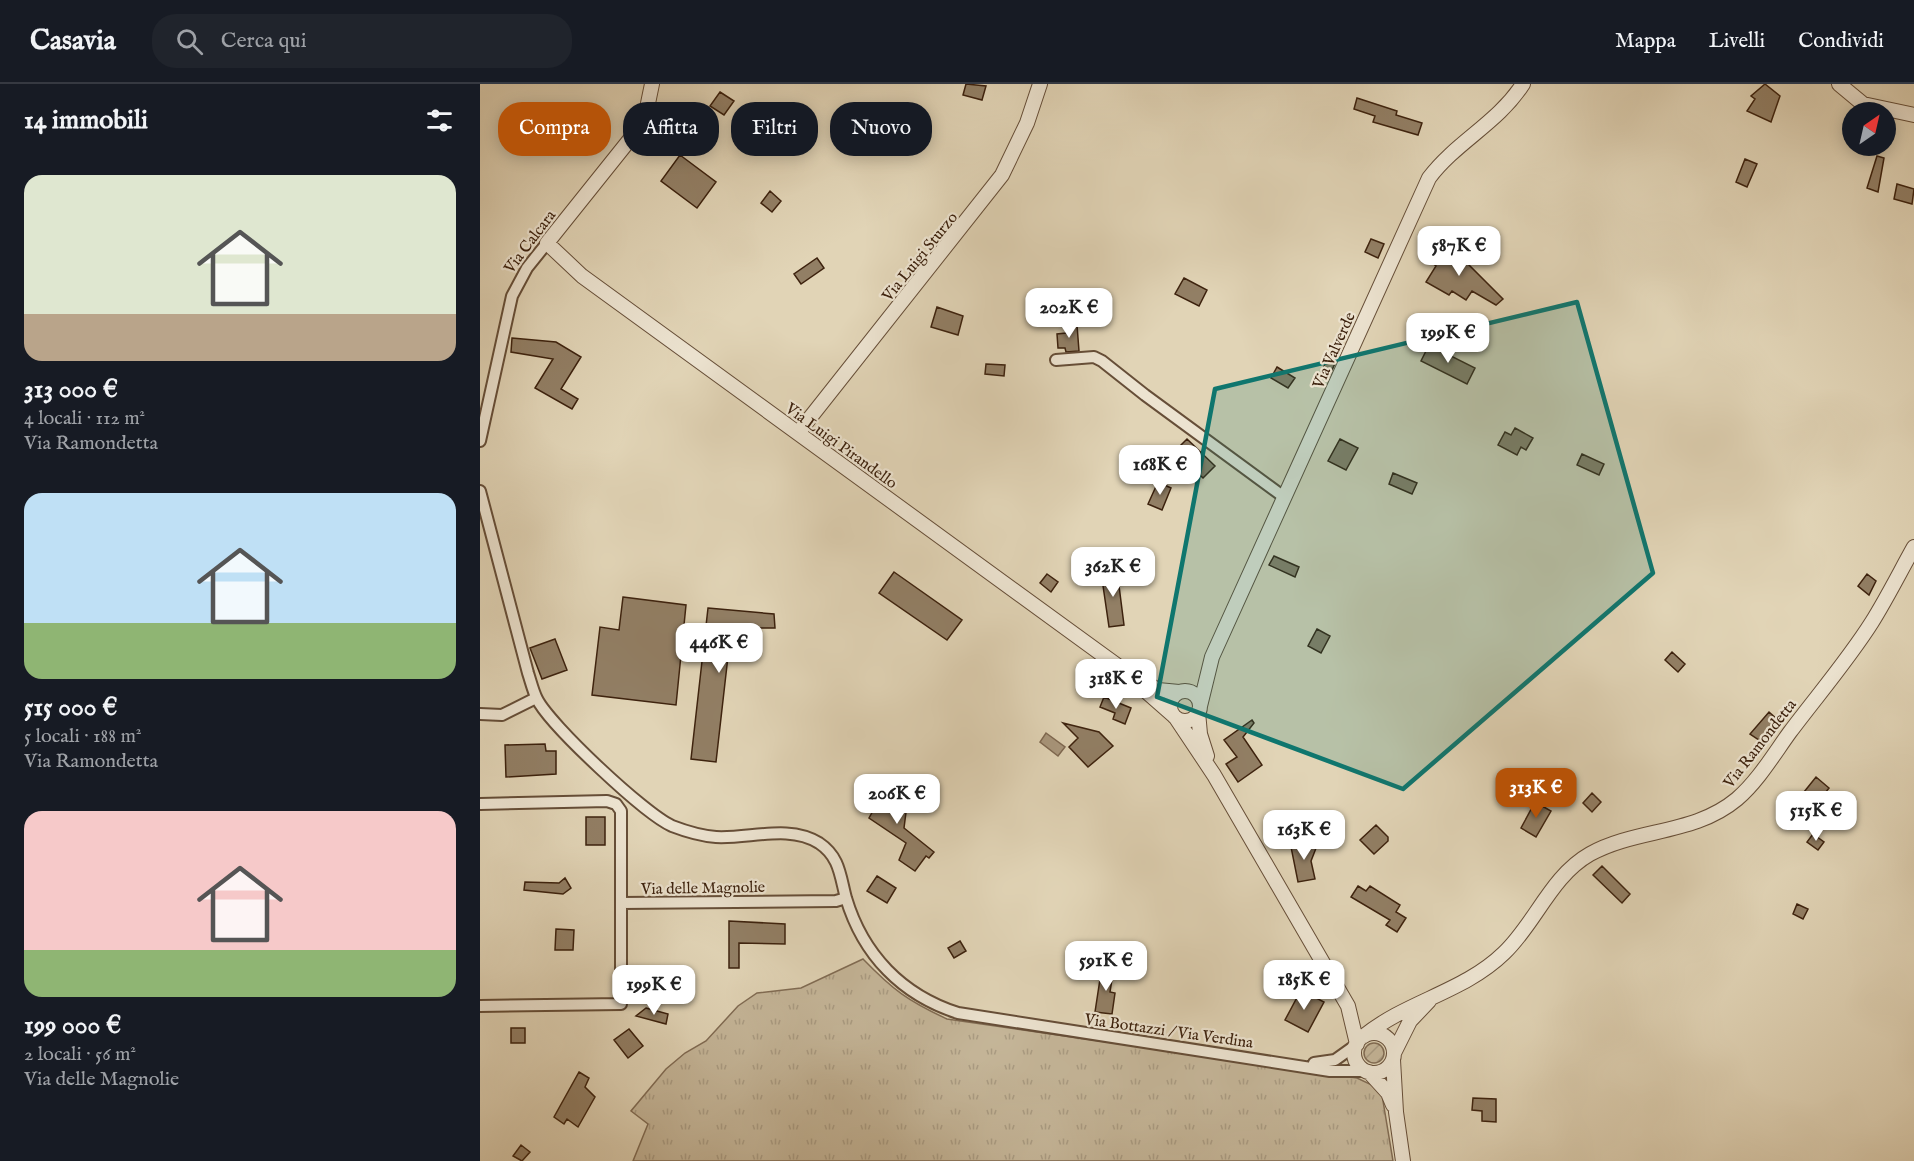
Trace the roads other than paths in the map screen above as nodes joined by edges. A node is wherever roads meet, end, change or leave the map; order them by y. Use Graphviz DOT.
graph roads {
  1 [pos="652,84"];
  2 [pos="1040,84"];
  3 [pos="1523,84"];
  4 [pos="1839,84"];
  5 [pos="1914,115"];
  6 [pos="547,243"];
  7 [pos="1056,360"];
  8 [pos="798,433"];
  9 [pos="480,441"];
  10 [pos="480,491"];
  11 [pos="1284,497"];
  12 [pos="1914,547"];
  13 [pos="1212,657"];
  14 [pos="1122,669"];
  15 [pos="1181,692"];
  16 [pos="536,698"];
  17 [pos="1199,709"];
  18 [pos="480,714"];
  19 [pos="1175,717"];
  20 [pos="1214,775"];
  21 [pos="480,804"];
  22 [pos="846,898"];
  23 [pos="621,903"];
  24 [pos="1434,995"];
  25 [pos="480,1006"];
  26 [pos="1348,1006"];
  27 [pos="1363,1039"];
  28 [pos="1394,1057"];
  29 [pos="1298,1064"];
  30 [pos="1368,1072"];
  31 [pos="1396,1112"];
  32 [pos="1403,1161"];
  1 -- 6 [label="street, Via Calcara"];
  2 -- 8 [label="street, Via Luigi Sturzo"];
  3 -- 11 [label="street, Via Valverde"];
  4 -- 5 [label="street"];
  6 -- 8 [label="street, Via Luigi Pirandello"];
  6 -- 9 [label="street, Via Calcara"];
  7 -- 11 [label="street"];
  8 -- 14 [label="street, Via Luigi Pirandello"];
  10 -- 16 [label="street"];
  11 -- 13 [label="street, Via Valverde"];
  12 -- 24 [label="street, Via Ramondetta"];
  13 -- 15 [label="street"];
  13 -- 17 [label="street"];
  14 -- 15 [label="street"];
  14 -- 19 [label="street"];
  15 -- 17 [label="street"];
  15 -- 19 [label="street"];
  16 -- 18 [label="street"];
  16 -- 22 [label="street, Via Bottazzi / Via Verdina"];
  17 -- 19 [label="street"];
  17 -- 20 [label="street"];
  19 -- 20 [label="street"];
  20 -- 26 [label="street"];
  21 -- 23 [label="street"];
  22 -- 23 [label="street, Via delle Magnolie"];
  22 -- 29 [label="street, Via Bottazzi / Via Verdina"];
  23 -- 25 [label="street, Via delle Magnolie"];
  24 -- 27 [label="street, Via Ramondetta"];
  24 -- 28 [label="street"];
  26 -- 27 [label="street"];
  26 -- 27 [label="street"];
  27 -- 28 [label="street"];
  27 -- 29 [label="street"];
  27 -- 30 [label="street"];
  28 -- 30 [label="street"];
  28 -- 31 [label="street"];
  29 -- 30 [label="street"];
  30 -- 31 [label="street"];
  31 -- 32 [label="street"];
}
